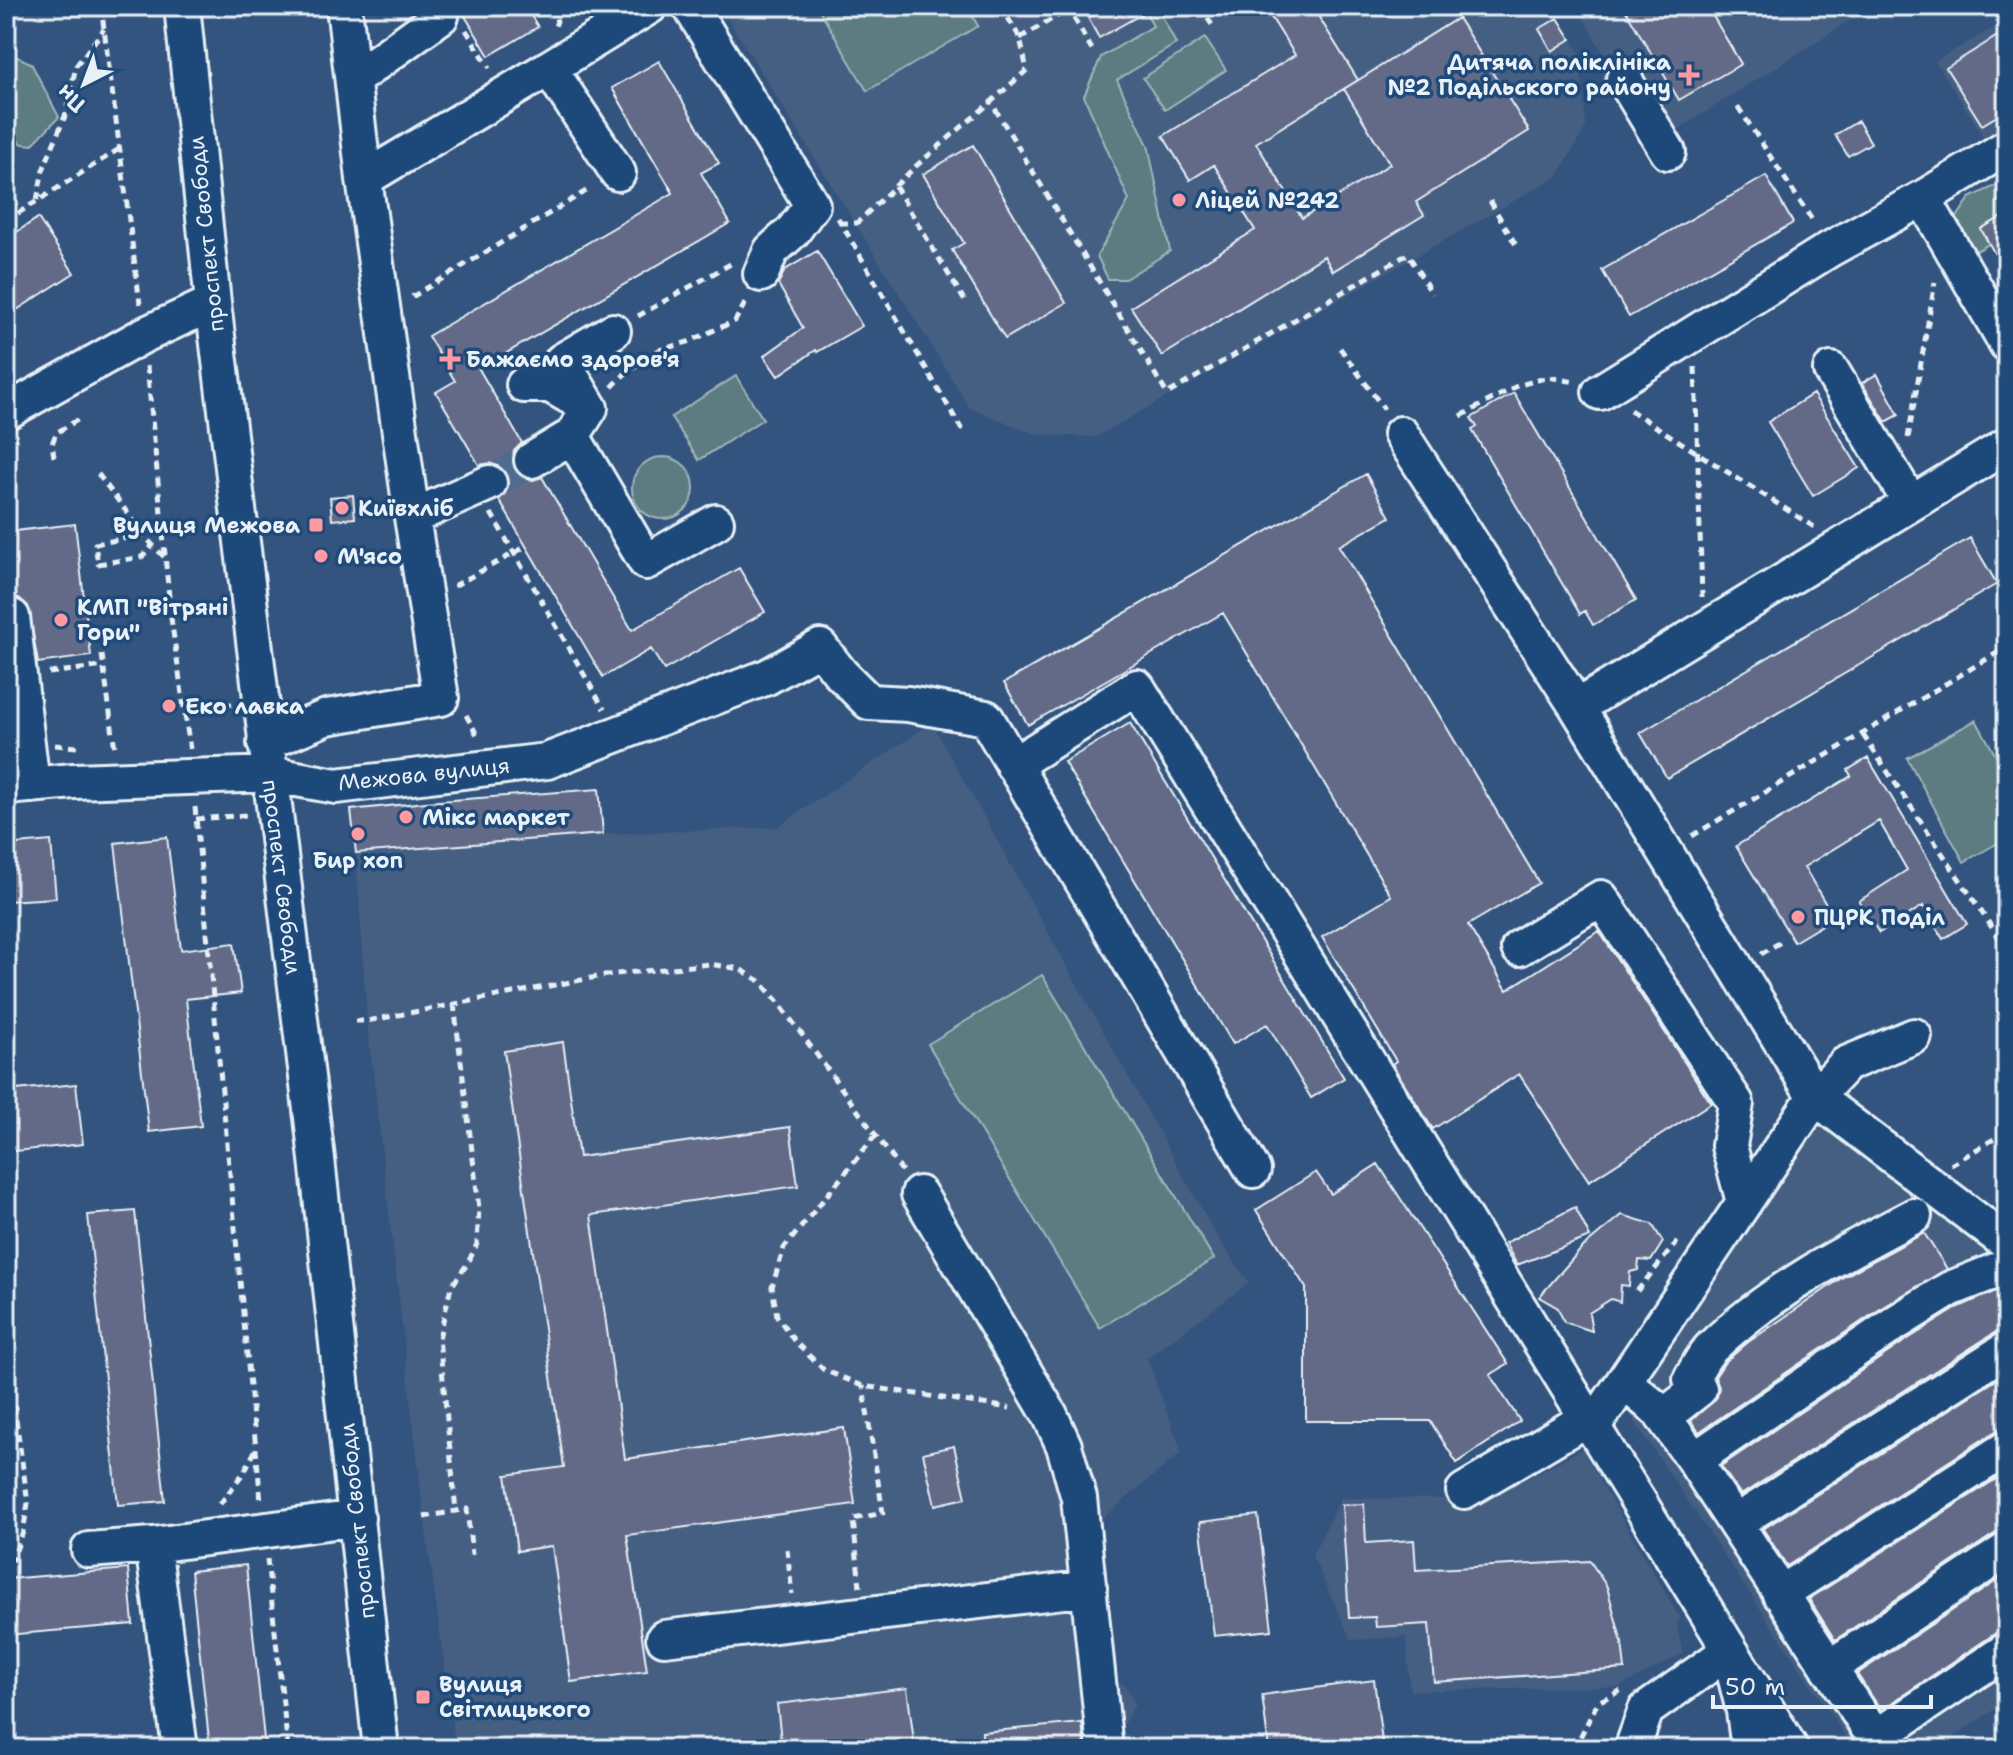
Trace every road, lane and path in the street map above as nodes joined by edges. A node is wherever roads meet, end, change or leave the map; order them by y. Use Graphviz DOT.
graph roads {
  1 [pos="182,6"];
  2 [pos="344,6"];
  3 [pos="650,6"];
  4 [pos="690,6"];
  5 [pos="1001,6"];
  6 [pos="1200,6"];
  7 [pos="1070,7"];
  8 [pos="441,16"];
  9 [pos="1214,28"];
  10 [pos="104,29"];
  11 [pos="1020,38"];
  12 [pos="1094,53"];
  13 [pos="549,68"];
  14 [pos="354,79"];
  15 [pos="1624,79"];
  16 [pos="991,102"];
  17 [pos="1738,107"];
  18 [pos="2007,147"];
  19 [pos="119,149"];
  20 [pos="1668,152"];
  21 [pos="618,173"];
  22 [pos="364,179"];
  23 [pos="6,186"];
  24 [pos="895,186"];
  25 [pos="1923,198"];
  26 [pos="37,200"];
  27 [pos="1490,201"];
  28 [pos="812,205"];
  29 [pos="21,211"];
  30 [pos="6,221"];
  31 [pos="1943,236"];
  32 [pos="1516,245"];
  33 [pos="1830,249"];
  34 [pos="766,263"];
  35 [pos="1432,294"];
  36 [pos="411,298"];
  37 [pos="213,303"];
  38 [pos="966,303"];
  39 [pos="613,331"];
  40 [pos="1693,334"];
  41 [pos="2007,344"];
  42 [pos="1340,348"];
  43 [pos="1831,370"];
  44 [pos="524,385"];
  45 [pos="1600,392"];
  46 [pos="6,412"];
  47 [pos="1461,416"];
  48 [pos="79,419"];
  49 [pos="581,422"];
  50 [pos="1401,434"];
  51 [pos="2007,445"];
  52 [pos="1698,454"];
  53 [pos="54,457"];
  54 [pos="532,460"];
  55 [pos="98,474"];
  56 [pos="483,486"];
  57 [pos="1905,492"];
  58 [pos="412,517"];
  59 [pos="716,522"];
  60 [pos="144,535"];
  61 [pos="1842,544"];
  62 [pos="153,545"];
  63 [pos="527,546"];
  64 [pos="165,557"];
  65 [pos="451,588"];
  66 [pos="170,609"];
  67 [pos="150,611"];
  68 [pos="12,617"];
  69 [pos="1702,630"];
  70 [pos="2007,647"];
  71 [pos="102,655"];
  72 [pos="1577,707"];
  73 [pos="618,734"];
  74 [pos="1863,735"];
  75 [pos="115,750"];
  76 [pos="267,758"];
  77 [pos="1013,765"];
  78 [pos="19,786"];
  79 [pos="194,799"];
  80 [pos="1689,838"];
  81 [pos="2005,943"];
  82 [pos="1519,948"];
  83 [pos="2007,966"];
  84 [pos="454,1004"];
  85 [pos="355,1021"];
  86 [pos="1914,1036"];
  87 [pos="1815,1097"];
  88 [pos="2007,1131"];
  89 [pos="876,1135"];
  90 [pos="1253,1170"];
  91 [pos="1940,1172"];
  92 [pos="919,1194"];
  93 [pos="1744,1202"];
  94 [pos="1914,1216"];
  95 [pos="2001,1257"];
  96 [pos="2007,1349"];
  97 [pos="6,1350"];
  98 [pos="863,1386"];
  99 [pos="1602,1401"];
  100 [pos="1050,1415"];
  101 [pos="1663,1417"];
  102 [pos="2007,1448"];
  103 [pos="256,1449"];
  104 [pos="1694,1460"];
  105 [pos="1464,1491"];
  106 [pos="456,1511"];
  107 [pos="424,1517"];
  108 [pos="357,1518"];
  109 [pos="1735,1523"];
  110 [pos="264,1529"];
  111 [pos="165,1543"];
  112 [pos="787,1549"];
  113 [pos="89,1550"];
  114 [pos="2007,1550"];
  115 [pos="472,1555"];
  116 [pos="12,1561"];
  117 [pos="1089,1588"];
  118 [pos="1780,1594"];
  119 [pos="863,1615"];
  120 [pos="796,1623"];
  121 [pos="664,1638"];
  122 [pos="2007,1650"];
  123 [pos="1729,1651"];
  124 [pos="1829,1668"];
  125 [pos="180,1749"];
  126 [pos="288,1749"];
  127 [pos="381,1749"];
  128 [pos="1105,1749"];
  129 [pos="1632,1749"];
  130 [pos="1749,1749"];
  131 [pos="1791,1749"];
  1 -- 37 [label="street, проспект Свободи"];
  2 -- 14 [label="street"];
  3 -- 13 [label="street"];
  4 -- 28 [label="street"];
  5 -- 11 [label="path"];
  6 -- 9 [label="path"];
  7 -- 11 [label="path"];
  7 -- 12 [label="path"];
  8 -- 14 [label="street"];
  10 -- 26 [label="path"];
  11 -- 16 [label="path"];
  13 -- 21 [label="street"];
  13 -- 22 [label="street"];
  14 -- 22 [label="street"];
  15 -- 20 [label="street"];
  16 -- 24 [label="path"];
  16 -- 35 [label="path"];
  17 -- 33 [label="path"];
  18 -- 25 [label="street"];
  19 -- 26 [label="path"];
  21 -- 36 [label="path"];
  22 -- 58 [label="street"];
  23 -- 29 [label="path"];
  24 -- 28 [label="path"];
  24 -- 38 [label="path"];
  25 -- 31 [label="street"];
  25 -- 33 [label="street"];
  26 -- 29 [label="path"];
  27 -- 32 [label="path"];
  28 -- 34 [label="street"];
  29 -- 30 [label="path"];
  31 -- 41 [label="street"];
  31 -- 57 [label="path"];
  33 -- 40 [label="street"];
  34 -- 39 [label="path"];
  34 -- 49 [label="path"];
  37 -- 46 [label="street"];
  37 -- 76 [label="street, проспект Свободи"];
  39 -- 49 [label="street"];
  40 -- 45 [label="street"];
  40 -- 52 [label="path"];
  42 -- 50 [label="path"];
  43 -- 57 [label="street"];
  44 -- 49 [label="street"];
  45 -- 47 [label="path"];
  45 -- 52 [label="path"];
  48 -- 53 [label="path"];
  49 -- 54 [label="street"];
  49 -- 59 [label="street"];
  50 -- 72 [label="street"];
  51 -- 57 [label="street"];
  52 -- 61 [label="path"];
  52 -- 69 [label="path"];
  55 -- 60 [label="path"];
  56 -- 58 [label="street"];
  56 -- 73 [label="path"];
  57 -- 61 [label="street"];
  58 -- 76 [label="street"];
  60 -- 62 [label="path"];
  60 -- 62 [label="path"];
  61 -- 69 [label="street"];
  62 -- 64 [label="path"];
  63 -- 65 [label="path"];
  66 -- 67 [label="path"];
  68 -- 78 [label="street"];
  69 -- 72 [label="street"];
  70 -- 74 [label="path"];
  71 -- 75 [label="path"];
  72 -- 87 [label="street"];
  73 -- 76 [label="street, Межова вулиця"];
  73 -- 77 [label="street, Межова вулиця"];
  74 -- 80 [label="path"];
  74 -- 81 [label="path"];
  76 -- 78 [label="street, Межова вулиця"];
  76 -- 108 [label="street, проспект Свободи"];
  77 -- 90 [label="street"];
  77 -- 99 [label="street"];
  79 -- 103 [label="path"];
  81 -- 83 [label="path"];
  82 -- 93 [label="street"];
  84 -- 85 [label="path"];
  84 -- 89 [label="path"];
  84 -- 106 [label="path"];
  86 -- 87 [label="street"];
  87 -- 93 [label="street"];
  87 -- 95 [label="street"];
  88 -- 91 [label="path"];
  89 -- 92 [label="path"];
  89 -- 98 [label="path"];
  92 -- 100 [label="street"];
  93 -- 99 [label="street"];
  94 -- 101 [label="street"];
  95 -- 104 [label="street"];
  96 -- 109 [label="street"];
  97 -- 116 [label="path"];
  98 -- 100 [label="path"];
  98 -- 119 [label="path"];
  99 -- 101 [label="street"];
  99 -- 105 [label="street"];
  99 -- 123 [label="street"];
  100 -- 117 [label="street"];
  101 -- 104 [label="street"];
  102 -- 118 [label="street"];
  103 -- 110 [label="path"];
  103 -- 111 [label="path"];
  104 -- 109 [label="street"];
  106 -- 107 [label="path"];
  106 -- 115 [label="path"];
  108 -- 110 [label="street"];
  108 -- 127 [label="street, проспект Свободи"];
  109 -- 118 [label="street"];
  110 -- 111 [label="street"];
  110 -- 126 [label="path"];
  111 -- 113 [label="street"];
  111 -- 125 [label="street"];
  112 -- 120 [label="path"];
  114 -- 124 [label="street"];
  117 -- 119 [label="street"];
  117 -- 128 [label="street"];
  118 -- 124 [label="street"];
  119 -- 120 [label="street"];
  120 -- 121 [label="street"];
  122 -- 124 [label="street"];
  123 -- 129 [label="street"];
  123 -- 130 [label="street"];
  123 -- 131 [label="street"];
}
